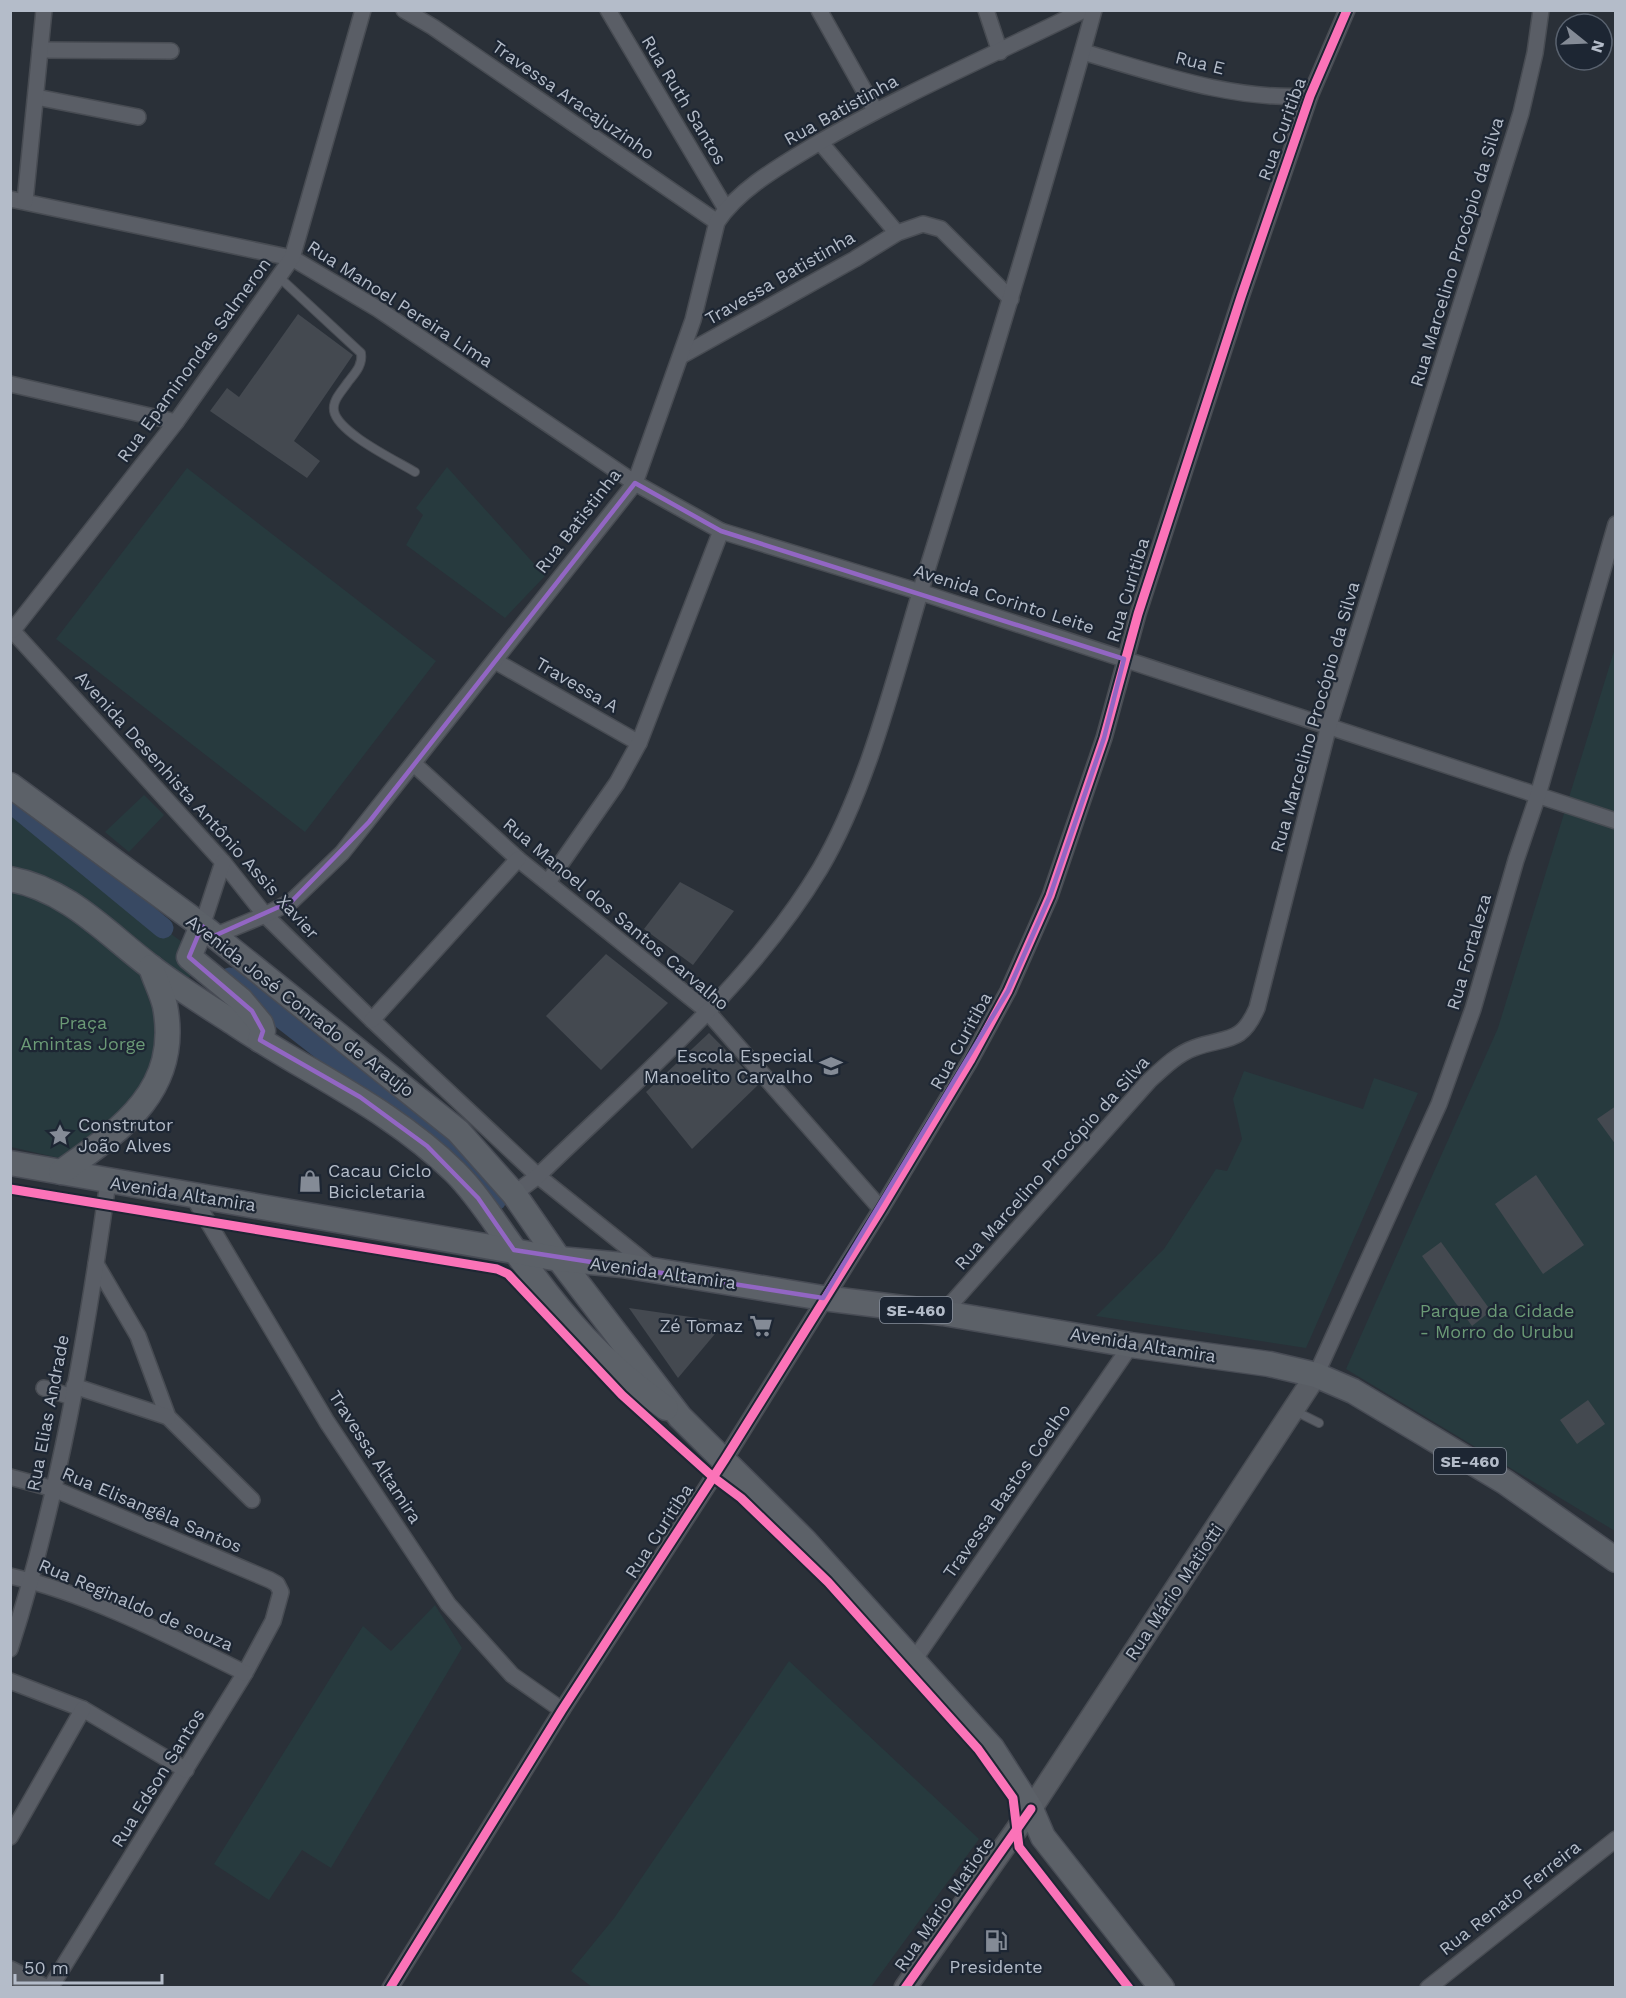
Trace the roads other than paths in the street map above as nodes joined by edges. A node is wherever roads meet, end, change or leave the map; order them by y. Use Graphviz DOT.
graph roads {
  1 [pos="44,10"];
  2 [pos="363,10"];
  3 [pos="404,10"];
  4 [pos="608,10"];
  5 [pos="819,10"];
  6 [pos="986,10"];
  7 [pos="1084,10"];
  8 [pos="1094,10"];
  9 [pos="1347,10"];
  10 [pos="1541,10"];
  11 [pos="40,50"];
  12 [pos="171,51"];
  13 [pos="1000,52"];
  14 [pos="1083,52"];
  15 [pos="1310,96"];
  16 [pos="36,97"];
  17 [pos="875,110"];
  18 [pos="138,117"];
  19 [pos="820,142"];
  20 [pos="18,200"];
  21 [pos="726,209"];
  22 [pos="717,222"];
  23 [pos="897,232"];
  24 [pos="292,258"];
  25 [pos="280,278"];
  26 [pos="1011,299"];
  27 [pos="681,356"];
  28 [pos="10,384"];
  29 [pos="176,422"];
  30 [pos="415,472"];
  31 [pos="635,483"];
  32 [pos="1616,524"];
  33 [pos="721,531"];
  34 [pos="920,592"];
  35 [pos="12,629"];
  36 [pos="1124,659"];
  37 [pos="495,661"];
  38 [pos="1329,725"];
  39 [pos="639,743"];
  40 [pos="414,764"];
  41 [pos="10,785"];
  42 [pos="1538,795"];
  43 [pos="1616,821"];
  44 [pos="518,859"];
  45 [pos="223,862"];
  46 [pos="16,880"];
  47 [pos="548,882"];
  48 [pos="265,915"];
  49 [pos="208,931"];
  50 [pos="151,967"];
  51 [pos="707,1011"];
  52 [pos="372,1020"];
  53 [pos="260,1041"];
  54 [pos="10,1163"];
  55 [pos="61,1173"];
  56 [pos="538,1176"];
  57 [pos="108,1182"];
  58 [pos="514,1194"];
  59 [pos="192,1195"];
  60 [pos="881,1209"];
  61 [pos="514,1250"];
  62 [pos="559,1258"];
  63 [pos="96,1264"];
  64 [pos="659,1272"];
  65 [pos="823,1298"];
  66 [pos="943,1313"];
  67 [pos="1131,1345"];
  68 [pos="1316,1375"];
  69 [pos="44,1388"];
  70 [pos="73,1392"];
  71 [pos="1295,1411"];
  72 [pos="168,1417"];
  73 [pos="680,1418"];
  74 [pos="1319,1423"];
  75 [pos="725,1459"];
  76 [pos="10,1477"];
  77 [pos="54,1489"];
  78 [pos="252,1500"];
  79 [pos="1616,1560"];
  80 [pos="10,1576"];
  81 [pos="32,1581"];
  82 [pos="277,1584"];
  83 [pos="10,1649"];
  84 [pos="914,1660"];
  85 [pos="245,1673"];
  86 [pos="10,1681"];
  87 [pos="83,1709"];
  88 [pos="562,1710"];
  89 [pos="186,1770"];
  90 [pos="1031,1809"];
  91 [pos="10,1837"];
  92 [pos="1616,1839"];
  93 [pos="10,1972"];
  94 [pos="1437,1985"];
  95 [pos="41,1988"];
  96 [pos="50,1988"];
  97 [pos="390,1988"];
  98 [pos="905,1988"];
  99 [pos="1162,1988"];
  1 -- 11 [label="street"];
  2 -- 24 [label="street, Rua Epaminondas Salmeron"];
  3 -- 22 [label="street, Travessa Aracajuzinho"];
  4 -- 21 [label="street, Rua Ruth Santos"];
  5 -- 17 [label="street"];
  6 -- 13 [label="street"];
  7 -- 13 [label="street"];
  8 -- 14 [label="street"];
  9 -- 15 [label="street, Rua Curitiba"];
  10 -- 38 [label="street, Rua Marcelino Procópio da Silva"];
  11 -- 12 [label="street"];
  11 -- 16 [label="street"];
  13 -- 17 [label="street, Rua Batistinha"];
  14 -- 15 [label="street, Rua E"];
  14 -- 26 [label="street"];
  15 -- 36 [label="street, Rua Curitiba"];
  16 -- 18 [label="street"];
  16 -- 20 [label="street"];
  17 -- 19 [label="street, Rua Batistinha"];
  19 -- 21 [label="street, Rua Batistinha"];
  19 -- 23 [label="street"];
  20 -- 24 [label="street, Rua Manoel Pereira Lima"];
  21 -- 22 [label="street, Rua Batistinha"];
  22 -- 27 [label="street, Rua Batistinha"];
  23 -- 26 [label="street, Travessa Batistinha"];
  23 -- 27 [label="street, Travessa Batistinha"];
  24 -- 25 [label="street, Rua Epaminondas Salmeron"];
  24 -- 31 [label="street, Rua Manoel Pereira Lima"];
  25 -- 29 [label="street, Rua Epaminondas Salmeron"];
  25 -- 30 [label="lane"];
  26 -- 34 [label="street"];
  27 -- 31 [label="street, Rua Batistinha"];
  28 -- 29 [label="street"];
  29 -- 35 [label="street, Rua Epaminondas Salmeron"];
  31 -- 33 [label="street, Avenida Corinto Leite"];
  31 -- 37 [label="street, Rua Batistinha"];
  32 -- 42 [label="street, Rua Fortaleza"];
  33 -- 34 [label="street, Avenida Corinto Leite"];
  33 -- 39 [label="street"];
  34 -- 36 [label="street, Avenida Corinto Leite"];
  34 -- 51 [label="street"];
  35 -- 45 [label="street, Avenida Desenhista Antônio Assis Xavier"];
  36 -- 38 [label="street, Avenida Corinto Leite"];
  36 -- 60 [label="street, Rua Curitiba"];
  37 -- 39 [label="street, Travessa A"];
  37 -- 40 [label="street, Rua Batistinha"];
  38 -- 42 [label="street, Avenida Corinto Leite"];
  38 -- 66 [label="street, Rua Marcelino Procópio da Silva"];
  39 -- 47 [label="street"];
  40 -- 44 [label="street, Rua Manoel dos Santos Carvalho"];
  40 -- 48 [label="street, Rua Batistinha"];
  41 -- 49 [label="main road, Avenida José Conrado de Araujo"];
  42 -- 43 [label="street, Avenida Corinto Leite"];
  42 -- 68 [label="street, Rua Fortaleza"];
  44 -- 47 [label="street, Rua Manoel dos Santos Carvalho"];
  44 -- 52 [label="street"];
  45 -- 48 [label="street, Avenida Desenhista Antônio Assis Xavier"];
  45 -- 49 [label="street"];
  46 -- 50 [label="main road, Avenida José Conrado de Araujo"];
  47 -- 51 [label="street, Rua Manoel dos Santos Carvalho"];
  48 -- 49 [label="street, Rua Batistinha"];
  48 -- 52 [label="street, Avenida Desenhista Antônio Assis Xavier"];
  49 -- 53 [label="main road"];
  49 -- 58 [label="main road, Avenida José Conrado de Araujo"];
  50 -- 53 [label="main road, Avenida José Conrado de Araujo"];
  50 -- 55 [label="main road"];
  51 -- 56 [label="street"];
  51 -- 60 [label="street, Rua Manoel dos Santos Carvalho"];
  52 -- 56 [label="street, Avenida Desenhista Antônio Assis Xavier"];
  53 -- 61 [label="main road, Avenida José Conrado de Araujo"];
  54 -- 55 [label="main road, Avenida Altamira / SE-460"];
  55 -- 57 [label="main road, Avenida Altamira / SE-460"];
  56 -- 58 [label="street"];
  56 -- 64 [label="street, Avenida Desenhista Antônio Assis Xavier"];
  57 -- 59 [label="main road, Avenida Altamira / SE-460"];
  57 -- 63 [label="street, Rua Elias Andrade"];
  58 -- 62 [label="main road, Avenida José Conrado de Araujo"];
  59 -- 61 [label="main road, Avenida Altamira / SE-460"];
  59 -- 88 [label="street, Travessa Altamira"];
  60 -- 65 [label="street, Rua Curitiba"];
  61 -- 62 [label="main road, Avenida Altamira / SE-460"];
  61 -- 73 [label="main road, Avenida José Conrado de Araujo"];
  62 -- 64 [label="main road, Avenida Altamira / SE-460"];
  62 -- 73 [label="main road, Avenida José Conrado de Araujo"];
  63 -- 70 [label="street, Rua Elias Andrade"];
  63 -- 72 [label="street"];
  64 -- 65 [label="main road, Avenida Altamira / SE-460"];
  65 -- 66 [label="main road, Avenida Altamira / SE-460"];
  65 -- 75 [label="street, Rua Curitiba"];
  66 -- 67 [label="main road, Avenida Altamira / SE-460"];
  67 -- 68 [label="main road, Avenida Altamira / SE-460"];
  67 -- 84 [label="street, Travessa Bastos Coelho"];
  68 -- 71 [label="main road, Rua Mário Matiotti"];
  68 -- 79 [label="main road, SE-460"];
  69 -- 70 [label="street"];
  70 -- 72 [label="street"];
  70 -- 77 [label="street, Rua Elias Andrade"];
  71 -- 74 [label="lane"];
  71 -- 90 [label="main road, Rua Mário Matiotti"];
  72 -- 78 [label="street"];
  73 -- 75 [label="main road"];
  75 -- 84 [label="main road"];
  75 -- 88 [label="street, Rua Curitiba"];
  76 -- 77 [label="street, Rua Elisangêla Santos"];
  77 -- 81 [label="street, Rua Elias Andrade"];
  77 -- 82 [label="street, Rua Elisangêla Santos"];
  80 -- 81 [label="street, Rua Reginaldo de souza"];
  81 -- 83 [label="street, Rua Elias Andrade"];
  81 -- 85 [label="street, Rua Reginaldo de souza"];
  82 -- 85 [label="street, Rua Edson Santos"];
  84 -- 90 [label="main road"];
  85 -- 89 [label="street, Rua Edson Santos"];
  86 -- 87 [label="street"];
  87 -- 89 [label="street"];
  87 -- 91 [label="street"];
  88 -- 97 [label="street, Rua Curitiba"];
  89 -- 96 [label="street, Rua Edson Santos"];
  90 -- 98 [label="main road, Rua Mário Matiote"];
  90 -- 99 [label="main road"];
  92 -- 94 [label="street, Rua Renato Ferreira"];
  93 -- 95 [label="main road"];
}
